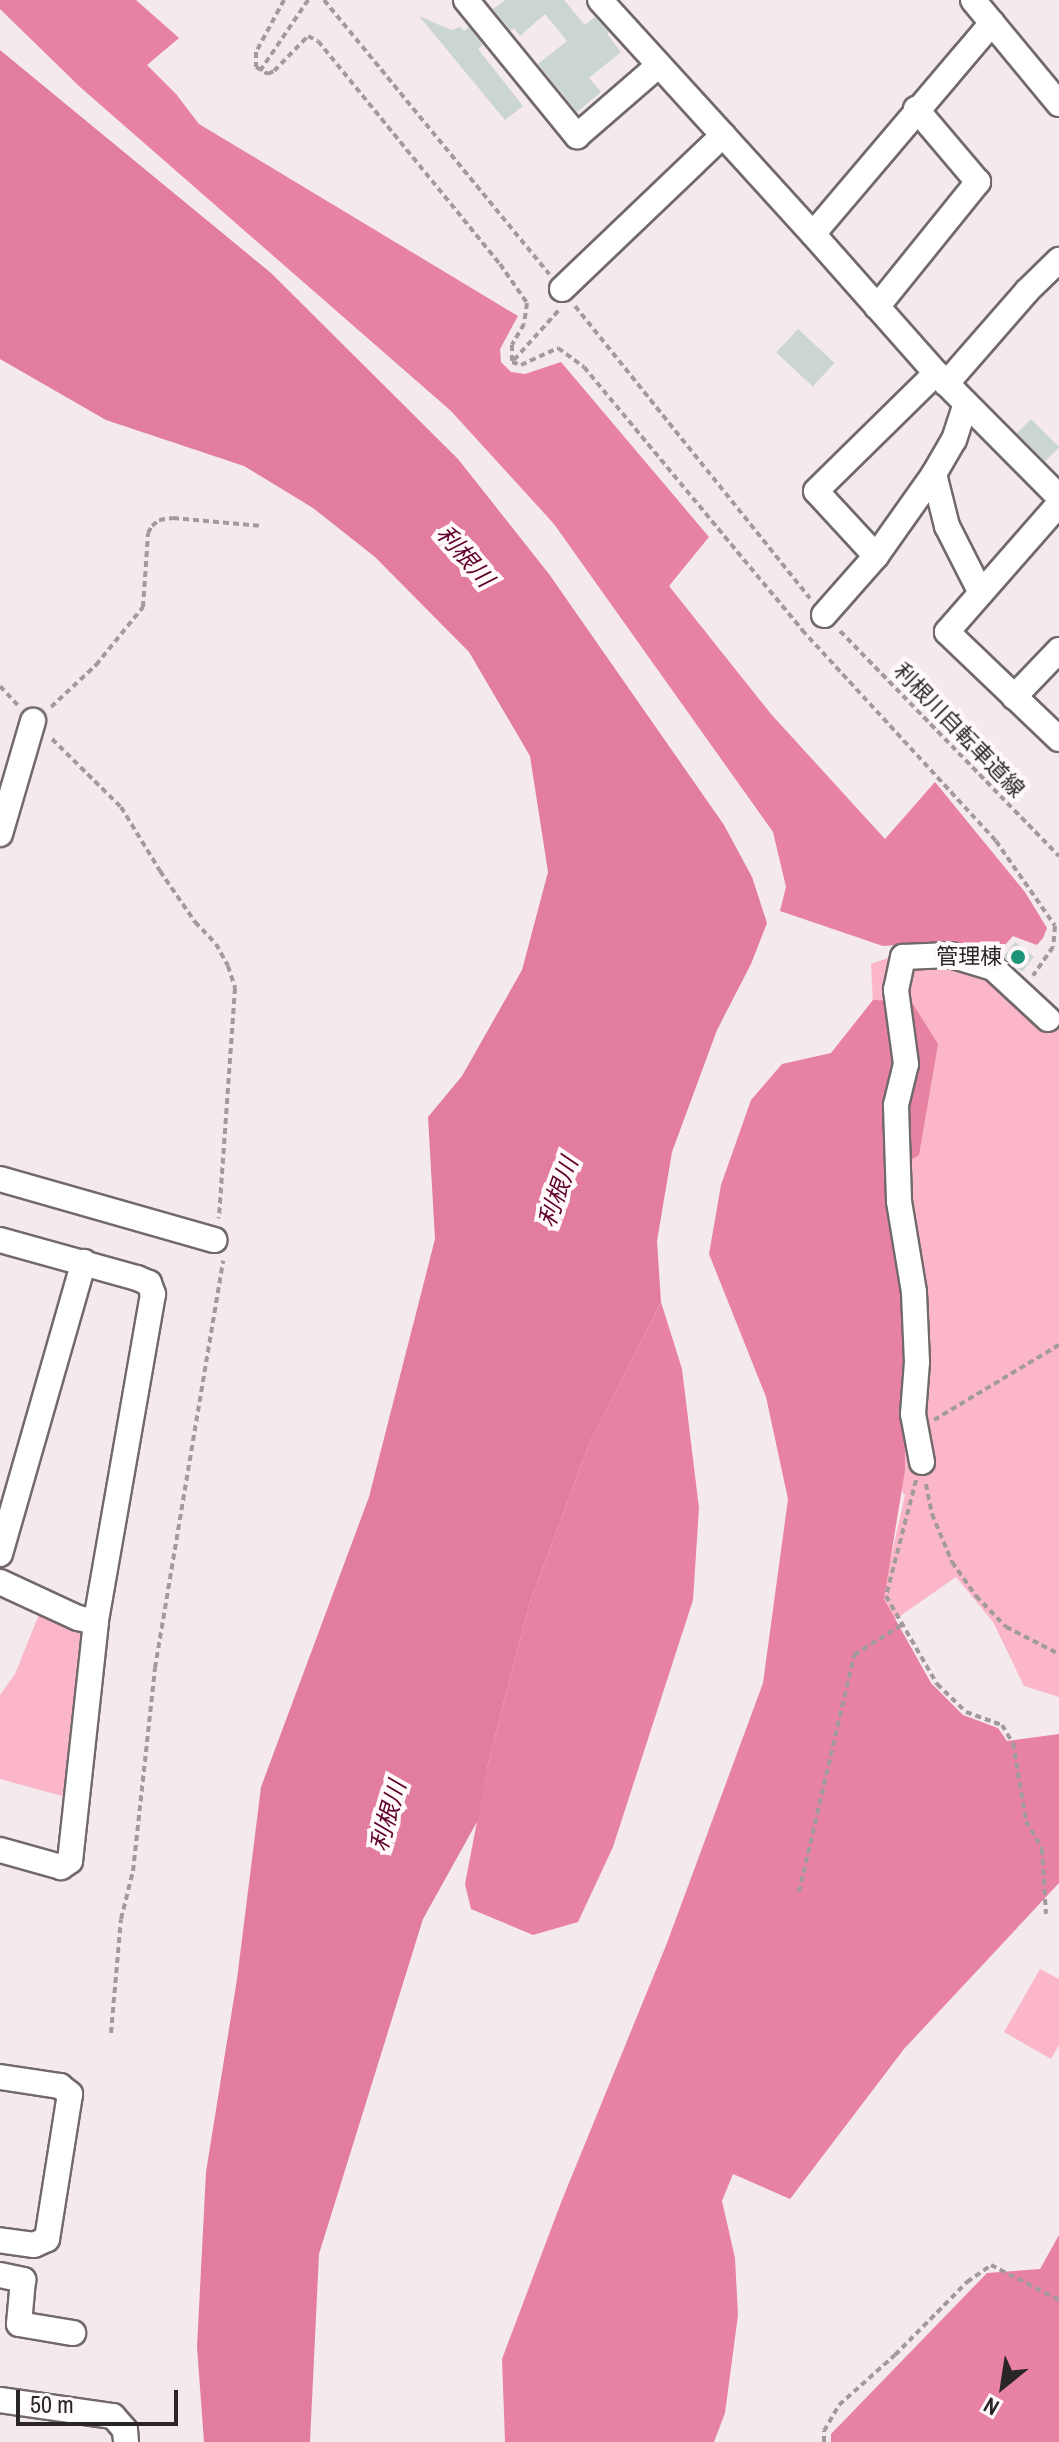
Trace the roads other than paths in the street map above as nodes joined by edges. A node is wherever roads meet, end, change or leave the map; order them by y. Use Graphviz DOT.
graph roads {
  1 [pos="466,0"];
  2 [pos="600,0"];
  3 [pos="983,8"];
  4 [pos="659,65"];
  5 [pos="1059,104"];
  6 [pos="916,109"];
  7 [pos="723,135"];
  8 [pos="813,234"];
  9 [pos="1059,260"];
  10 [pos="561,299"];
  11 [pos="877,307"];
  12 [pos="941,379"];
  13 [pos="966,404"];
  14 [pos="934,474"];
  15 [pos="1059,497"];
  16 [pos="1059,504"];
  17 [pos="876,556"];
  18 [pos="981,593"];
  19 [pos="830,621"];
  20 [pos="1059,650"];
  21 [pos="1014,697"];
  22 [pos="33,721"];
  23 [pos="1059,739"];
  24 [pos="0,834"];
  25 [pos="1055,1023"];
  26 [pos="0,1179"];
  27 [pos="0,1240"];
  28 [pos="214,1240"];
  29 [pos="84,1262"];
  30 [pos="922,1462"];
  31 [pos="0,1554"];
  32 [pos="0,1582"];
  33 [pos="96,1622"];
  34 [pos="0,1850"];
  35 [pos="0,2077"];
  36 [pos="0,2240"];
  37 [pos="5,2275"];
  38 [pos="73,2333"];
  39 [pos="0,2400"];
  40 [pos="126,2442"];
  1 -- 4 [label="street"];
  2 -- 4 [label="street"];
  3 -- 5 [label="street"];
  3 -- 6 [label="street"];
  4 -- 7 [label="street"];
  6 -- 8 [label="street"];
  6 -- 11 [label="street"];
  7 -- 8 [label="street"];
  7 -- 10 [label="street"];
  8 -- 11 [label="street"];
  9 -- 12 [label="street"];
  11 -- 12 [label="street"];
  12 -- 13 [label="street"];
  12 -- 17 [label="street"];
  13 -- 14 [label="street"];
  13 -- 15 [label="street"];
  14 -- 17 [label="street"];
  14 -- 18 [label="street"];
  16 -- 18 [label="street"];
  17 -- 19 [label="street"];
  18 -- 21 [label="street"];
  20 -- 21 [label="street"];
  21 -- 23 [label="street"];
  22 -- 24 [label="street"];
  25 -- 30 [label="street"];
  26 -- 28 [label="street"];
  27 -- 29 [label="street"];
  29 -- 31 [label="street"];
  29 -- 33 [label="street"];
  32 -- 33 [label="street"];
  33 -- 34 [label="street"];
  35 -- 36 [label="street"];
  37 -- 38 [label="street"];
  39 -- 40 [label="street"];
}
